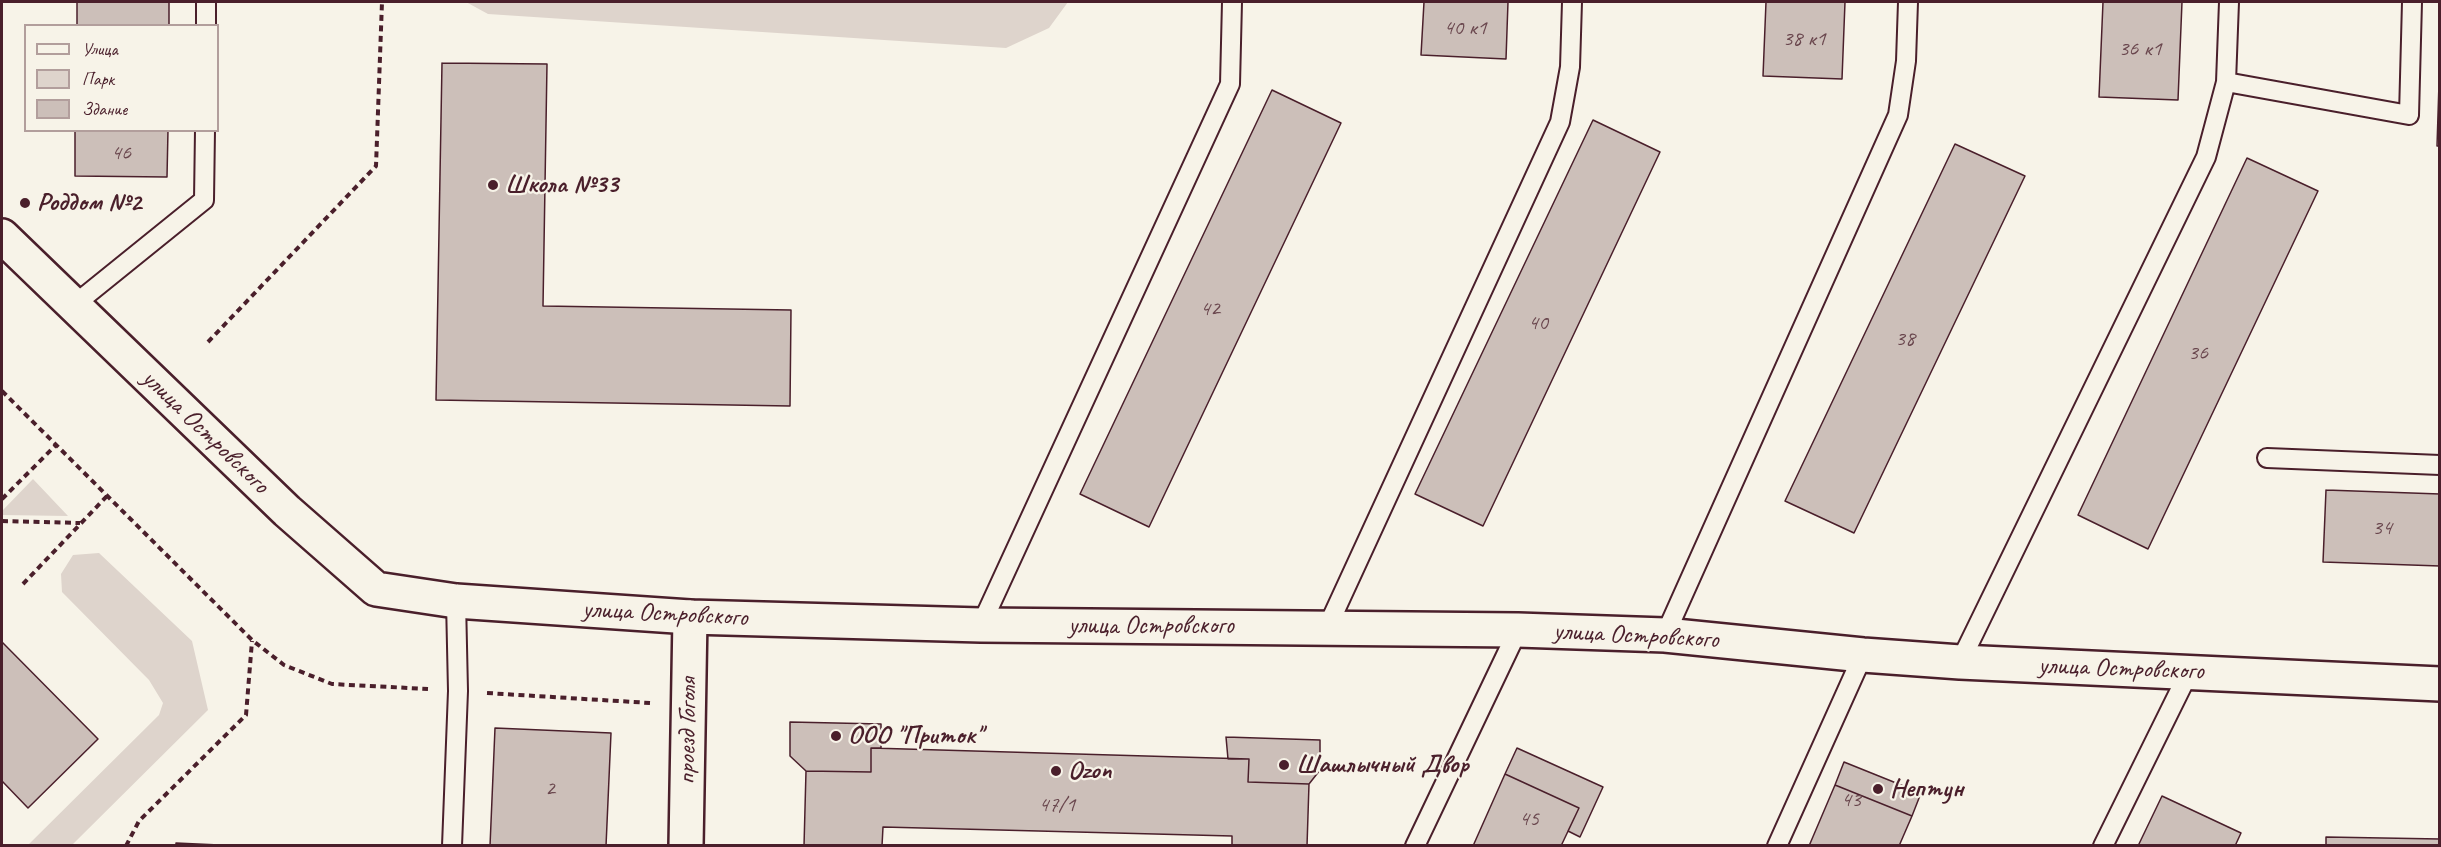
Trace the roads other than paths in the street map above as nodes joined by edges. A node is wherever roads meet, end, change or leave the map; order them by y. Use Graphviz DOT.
graph roads {
  1 [pos="206,2"];
  2 [pos="1232,2"];
  3 [pos="1572,2"];
  4 [pos="1908,2"];
  5 [pos="2229,2"];
  6 [pos="2412,2"];
  7 [pos="206,24"];
  8 [pos="2226,82"];
  9 [pos="205,132"];
  10 [pos="2,236"];
  11 [pos="74,305"];
  12 [pos="2267,458"];
  13 [pos="2439,465"];
  14 [pos="456,600"];
  15 [pos="690,617"];
  16 [pos="981,625"];
  17 [pos="1327,628"];
  18 [pos="1518,630"];
  19 [pos="1665,635"];
  20 [pos="1863,655"];
  21 [pos="1960,662"];
  22 [pos="2189,672"];
  23 [pos="2439,684"];
  24 [pos="452,846"];
  25 [pos="686,846"];
  26 [pos="1415,846"];
  27 [pos="1777,846"];
  28 [pos="2103,846"];
  1 -- 7 [label="lane"];
  2 -- 16 [label="lane"];
  3 -- 17 [label="lane"];
  4 -- 19 [label="lane"];
  5 -- 8 [label="lane"];
  6 -- 8 [label="lane"];
  8 -- 21 [label="lane"];
  9 -- 11 [label="lane"];
  10 -- 11 [label="street, улица Островского"];
  11 -- 14 [label="street, улица Островского"];
  12 -- 13 [label="lane"];
  14 -- 15 [label="street, улица Островского"];
  14 -- 24 [label="lane"];
  15 -- 16 [label="street, улица Островского"];
  15 -- 25 [label="street, проезд Гоголя"];
  16 -- 17 [label="street, улица Островского"];
  17 -- 18 [label="street, улица Островского"];
  18 -- 19 [label="street, улица Островского"];
  18 -- 26 [label="lane"];
  19 -- 20 [label="street, улица Островского"];
  20 -- 21 [label="street, улица Островского"];
  20 -- 27 [label="lane"];
  21 -- 22 [label="street, улица Островского"];
  22 -- 23 [label="street, улица Островского"];
  22 -- 28 [label="lane"];
}
